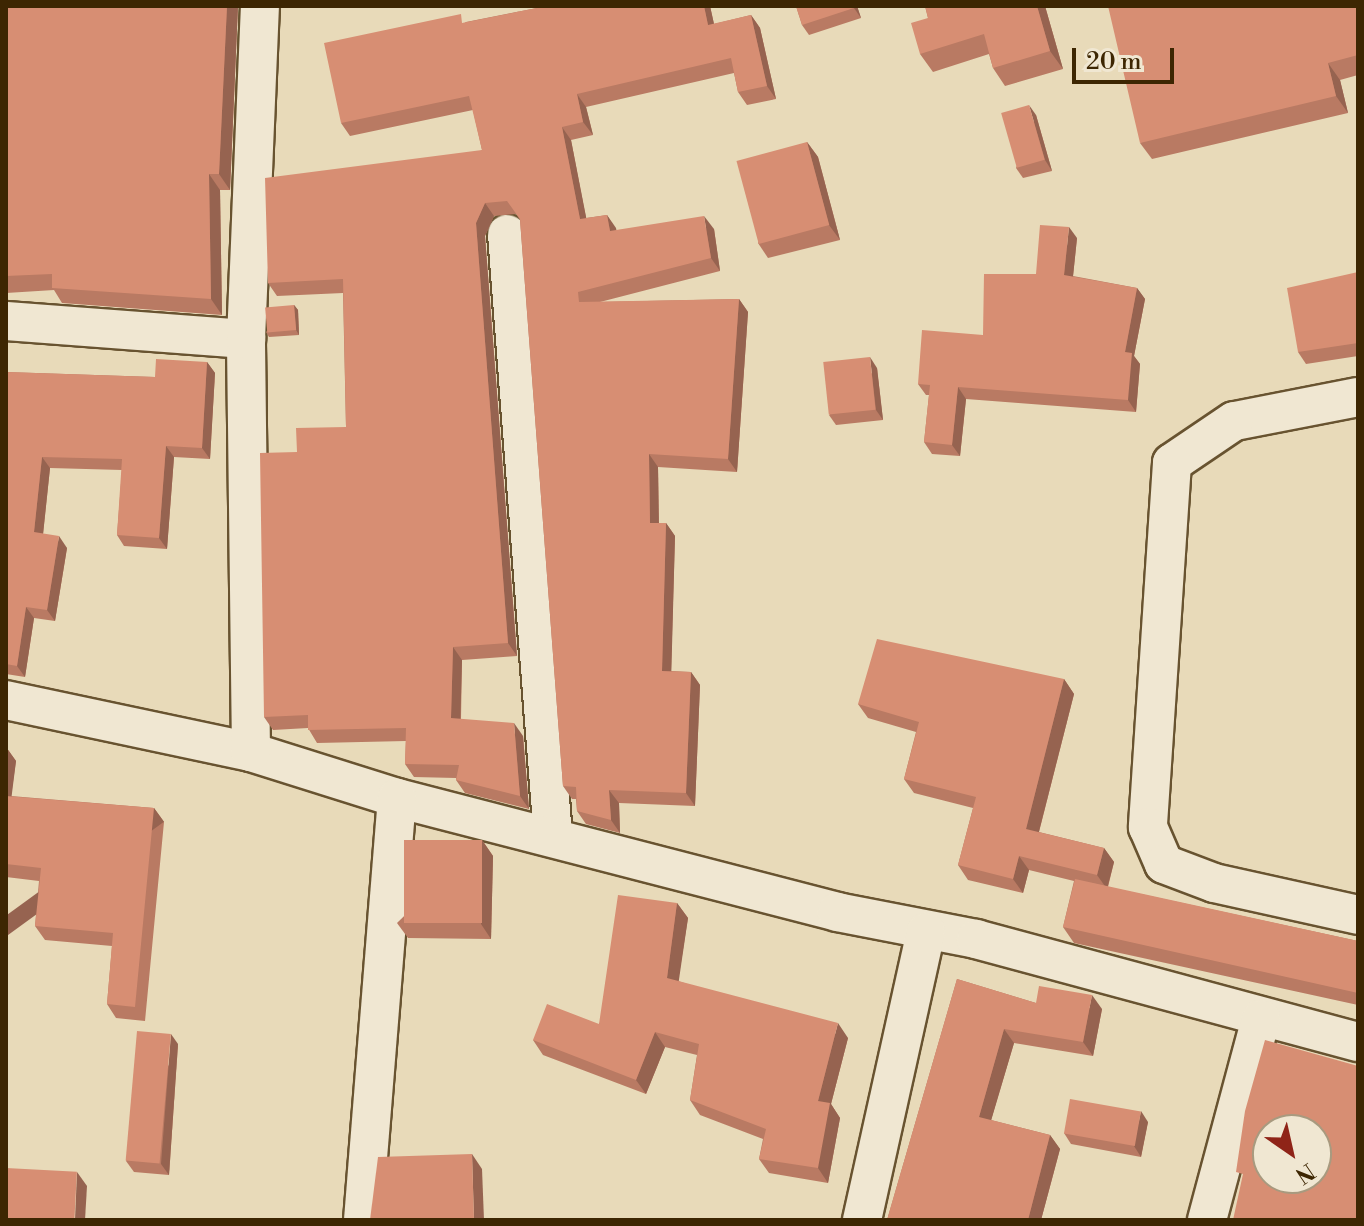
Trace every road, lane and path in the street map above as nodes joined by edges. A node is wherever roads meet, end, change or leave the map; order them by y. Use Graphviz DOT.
graph roads {
  1 [pos="260,6"];
  2 [pos="507,234"];
  3 [pos="6,321"];
  4 [pos="246,339"];
  5 [pos="1358,397"];
  6 [pos="6,700"];
  7 [pos="251,752"];
  8 [pos="397,798"];
  9 [pos="553,837"];
  10 [pos="1358,915"];
  11 [pos="926,932"];
  12 [pos="1261,1019"];
  13 [pos="1358,1042"];
  14 [pos="363,1220"];
  15 [pos="862,1220"];
  16 [pos="1207,1220"];
  1 -- 4 [label="street"];
  2 -- 9 [label="street"];
  3 -- 4 [label="street"];
  4 -- 7 [label="street"];
  5 -- 10 [label="street"];
  6 -- 7 [label="street"];
  7 -- 8 [label="street"];
  8 -- 9 [label="street"];
  8 -- 14 [label="street"];
  9 -- 11 [label="street"];
  11 -- 12 [label="street"];
  11 -- 15 [label="street"];
  12 -- 13 [label="street"];
  12 -- 16 [label="street"];
}
